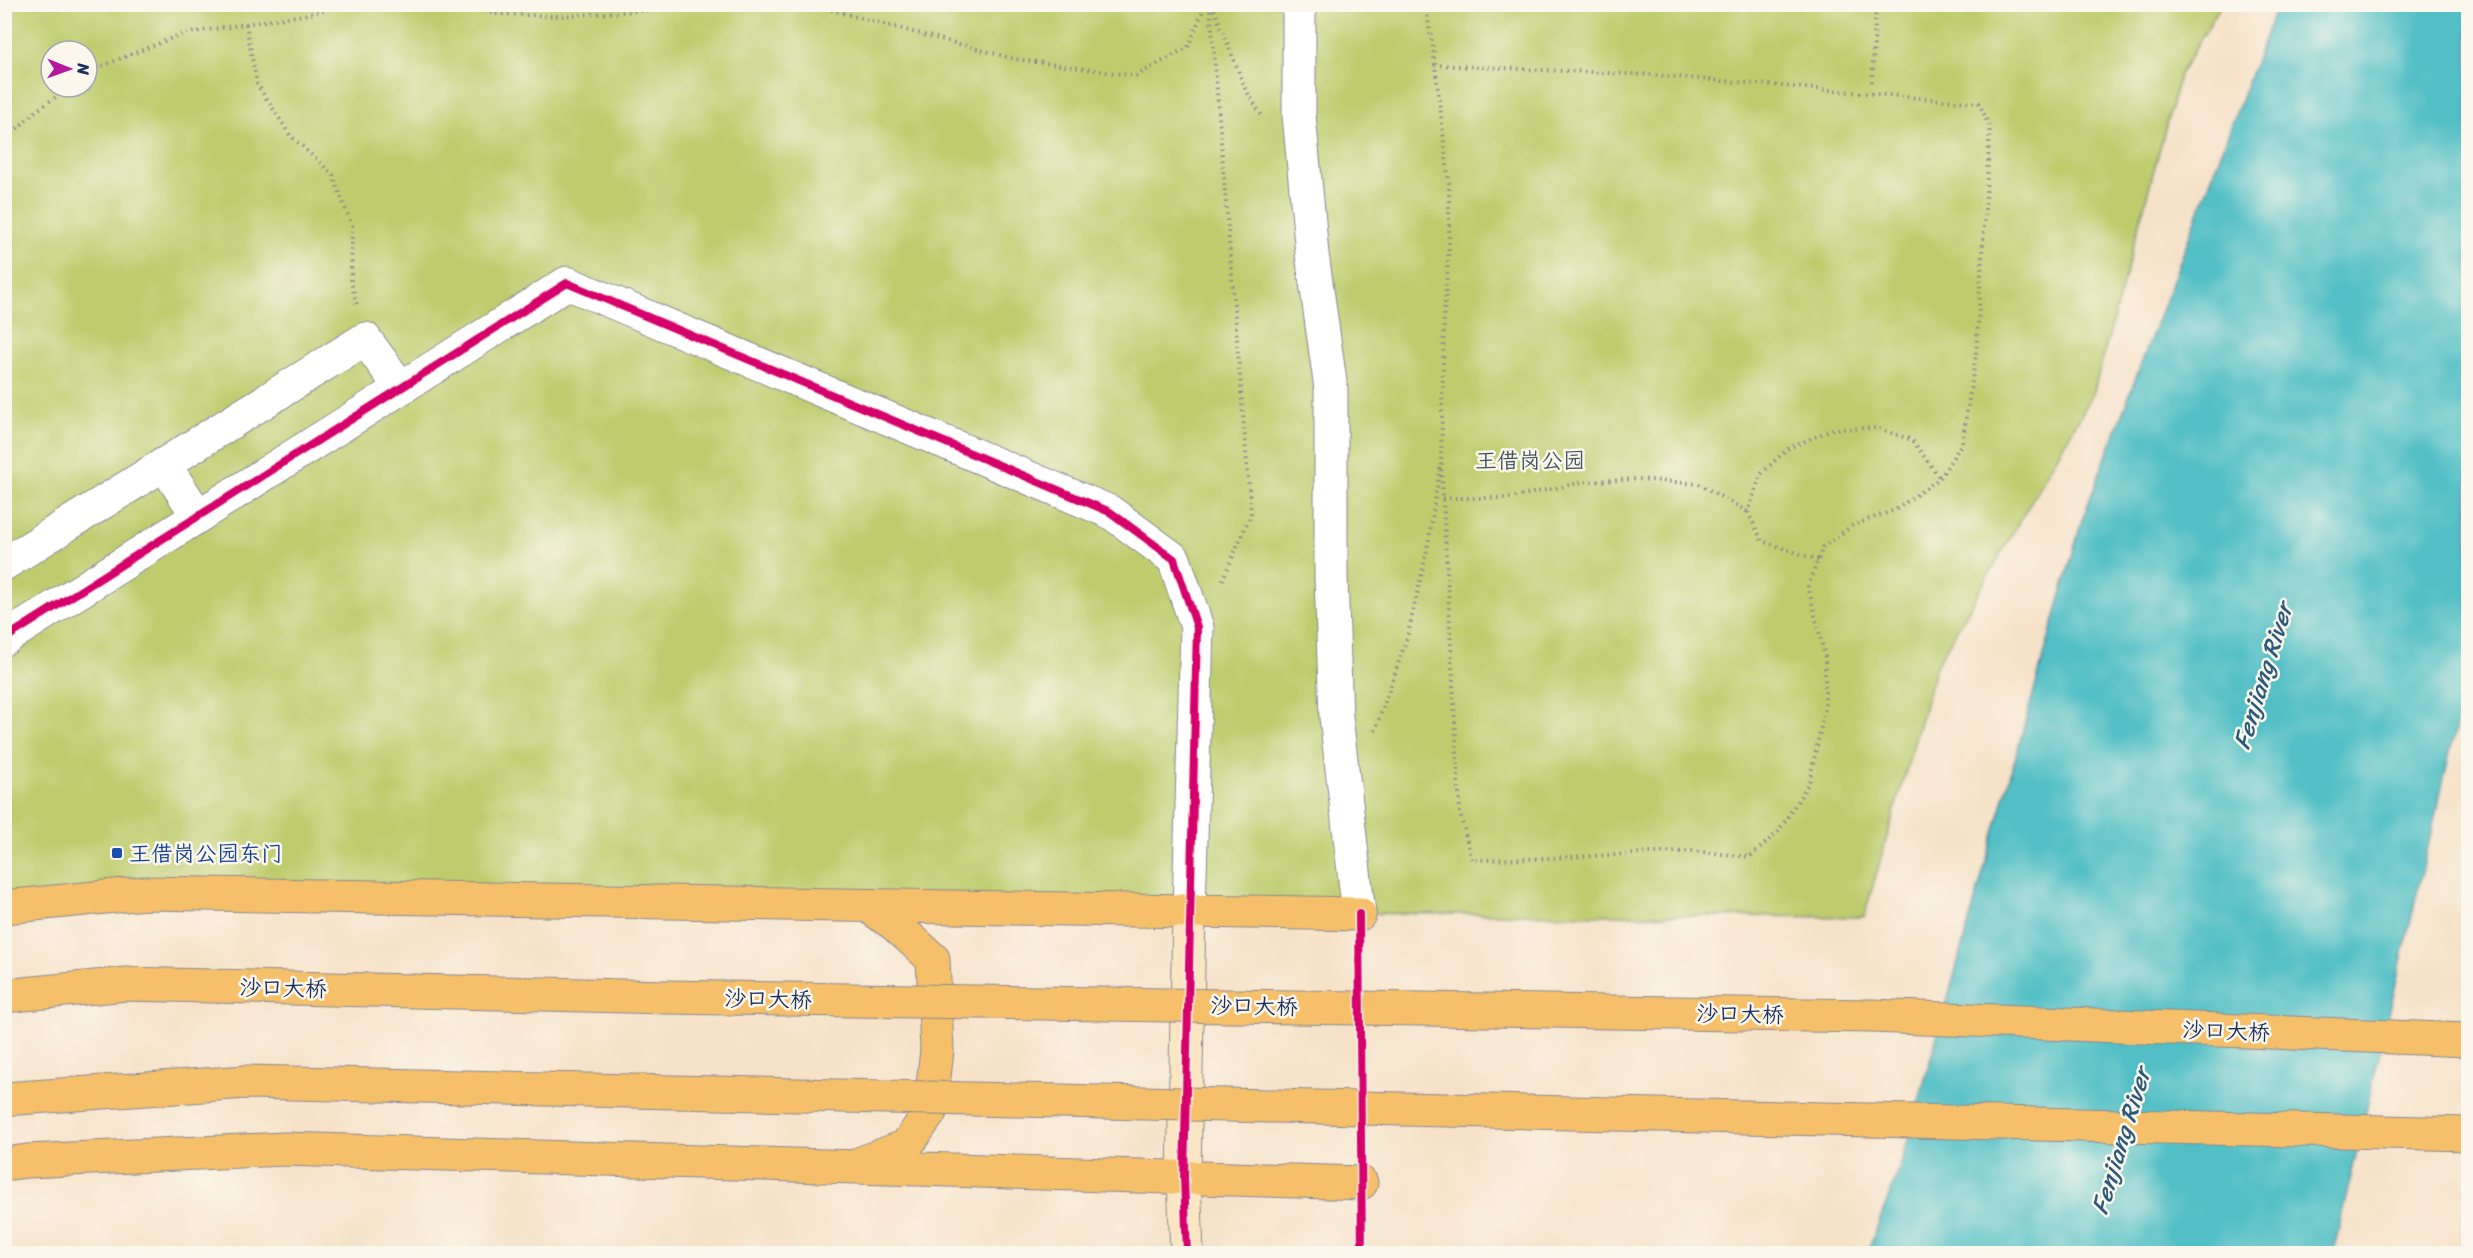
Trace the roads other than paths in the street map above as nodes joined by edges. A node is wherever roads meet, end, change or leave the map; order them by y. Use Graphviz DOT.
graph roads {
  1 [pos="1299,4"];
  2 [pos="401,388"];
  3 [pos="164,464"];
  4 [pos="198,516"];
  5 [pos="4,564"];
  6 [pos="4,639"];
  7 [pos="868,906"];
  8 [pos="4,907"];
  9 [pos="1189,911"];
  10 [pos="1359,914"];
  11 [pos="4,996"];
  12 [pos="2469,1041"];
  13 [pos="4,1099"];
  14 [pos="2469,1134"];
  15 [pos="4,1164"];
  16 [pos="851,1167"];
  17 [pos="1184,1178"];
  18 [pos="1362,1183"];
  19 [pos="1186,1254"];
  1 -- 10 [label="street"];
  2 -- 3 [label="street"];
  2 -- 4 [label="street"];
  2 -- 9 [label="street"];
  3 -- 4 [label="street"];
  3 -- 5 [label="street"];
  4 -- 6 [label="street"];
  7 -- 8 [label="main road"];
  7 -- 9 [label="main road"];
  7 -- 16 [label="main road"];
  9 -- 10 [label="main road"];
  9 -- 17 [label="street"];
  11 -- 12 [label="main road, 沙口大桥, bridge"];
  13 -- 14 [label="main road, bridge"];
  15 -- 16 [label="main road"];
  16 -- 17 [label="main road"];
  17 -- 18 [label="main road"];
  17 -- 19 [label="street"];
}
